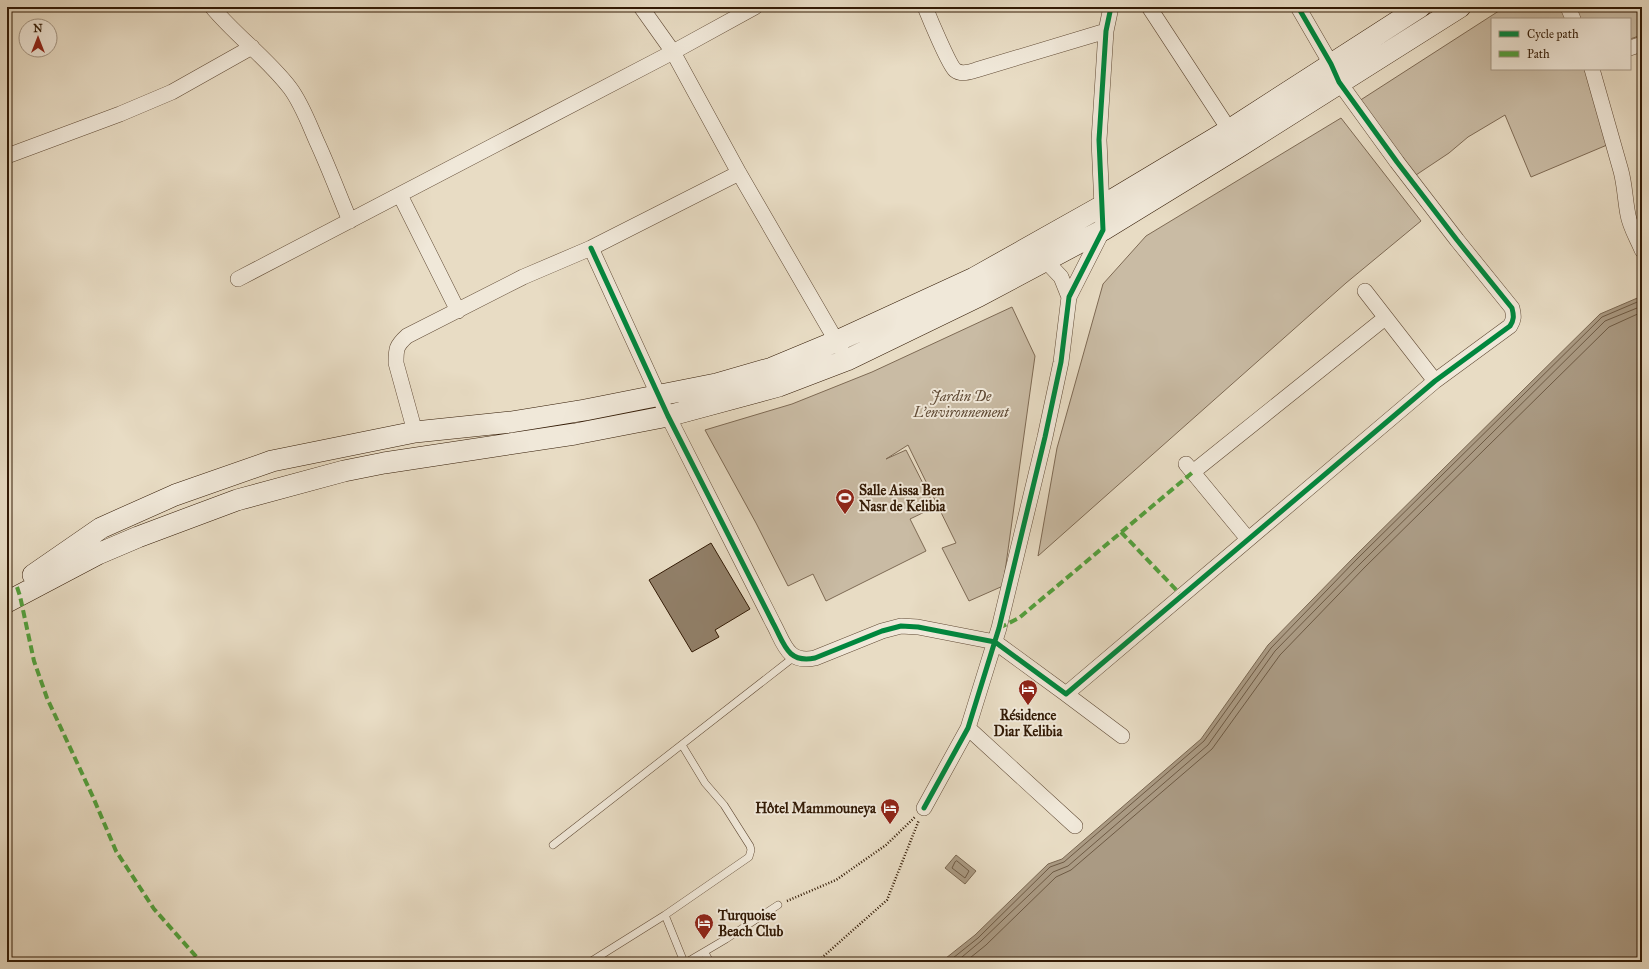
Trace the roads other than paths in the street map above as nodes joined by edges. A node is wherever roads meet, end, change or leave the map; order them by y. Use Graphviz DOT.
graph roads {
  1 [pos="212,7"];
  2 [pos="641,7"];
  3 [pos="753,7"];
  4 [pos="1111,7"];
  5 [pos="1149,7"];
  6 [pos="1298,7"];
  7 [pos="1420,7"];
  8 [pos="1568,7"];
  9 [pos="929,9"];
  10 [pos="1446,11"];
  11 [pos="1573,18"];
  12 [pos="1106,31"];
  13 [pos="1642,44"];
  14 [pos="252,47"];
  15 [pos="1631,48"];
  16 [pos="673,52"];
  17 [pos="1592,70"];
  18 [pos="1335,73"];
  19 [pos="1235,138"];
  20 [pos="7,156"];
  21 [pos="739,173"];
  22 [pos="400,195"];
  23 [pos="1102,206"];
  24 [pos="350,221"];
  25 [pos="1102,230"];
  26 [pos="591,248"];
  27 [pos="1642,250"];
  28 [pos="1046,260"];
  29 [pos="238,279"];
  30 [pos="1365,291"];
  31 [pos="1069,297"];
  32 [pos="458,311"];
  33 [pos="1384,318"];
  34 [pos="837,341"];
  35 [pos="847,360"];
  36 [pos="1435,381"];
  37 [pos="659,396"];
  38 [pos="668,416"];
  39 [pos="415,432"];
  40 [pos="1248,539"];
  41 [pos="7,596"];
  42 [pos="7,602"];
  43 [pos="995,642"];
  44 [pos="794,657"];
  45 [pos="1066,694"];
  46 [pos="968,728"];
  47 [pos="1122,736"];
  48 [pos="682,745"];
  49 [pos="924,808"];
  50 [pos="1075,826"];
  51 [pos="553,845"];
  52 [pos="778,905"];
  53 [pos="665,915"];
  54 [pos="705,953"];
  55 [pos="590,962"];
  56 [pos="686,962"];
  57 [pos="710,962"];
  1 -- 14 [label="street"];
  2 -- 16 [label="street"];
  3 -- 16 [label="street"];
  4 -- 12 [label="street"];
  5 -- 19 [label="street"];
  6 -- 18 [label="street"];
  7 -- 18 [label="main road"];
  8 -- 11 [label="street"];
  9 -- 12 [label="street"];
  10 -- 18 [label="main road"];
  12 -- 23 [label="street"];
  13 -- 15 [label="street"];
  14 -- 20 [label="street"];
  14 -- 24 [label="street"];
  16 -- 21 [label="street"];
  16 -- 22 [label="street"];
  17 -- 27 [label="street"];
  18 -- 19 [label="main road"];
  18 -- 36 [label="street"];
  19 -- 23 [label="main road"];
  19 -- 25 [label="main road"];
  21 -- 26 [label="street"];
  21 -- 34 [label="street"];
  22 -- 24 [label="street"];
  22 -- 32 [label="street"];
  23 -- 25 [label="street"];
  23 -- 34 [label="main road"];
  24 -- 29 [label="street"];
  25 -- 28 [label="main road"];
  25 -- 31 [label="street"];
  26 -- 32 [label="street"];
  26 -- 37 [label="street"];
  28 -- 31 [label="street"];
  28 -- 35 [label="main road"];
  30 -- 33 [label="street"];
  31 -- 43 [label="street"];
  32 -- 39 [label="street"];
  33 -- 36 [label="street"];
  33 -- 40 [label="street"];
  34 -- 35 [label="street"];
  34 -- 37 [label="main road"];
  35 -- 38 [label="main road"];
  36 -- 40 [label="street"];
  37 -- 38 [label="street"];
  37 -- 39 [label="main road"];
  38 -- 42 [label="main road"];
  38 -- 44 [label="street"];
  39 -- 41 [label="main road"];
  40 -- 45 [label="street"];
  43 -- 44 [label="street"];
  43 -- 45 [label="street"];
  43 -- 46 [label="street"];
  44 -- 48 [label="lane"];
  45 -- 47 [label="street"];
  46 -- 49 [label="street"];
  46 -- 50 [label="street"];
  48 -- 51 [label="lane"];
  48 -- 53 [label="lane"];
  52 -- 54 [label="lane"];
  53 -- 55 [label="lane"];
  53 -- 56 [label="lane"];
  54 -- 56 [label="lane"];
  54 -- 57 [label="lane"];
}
